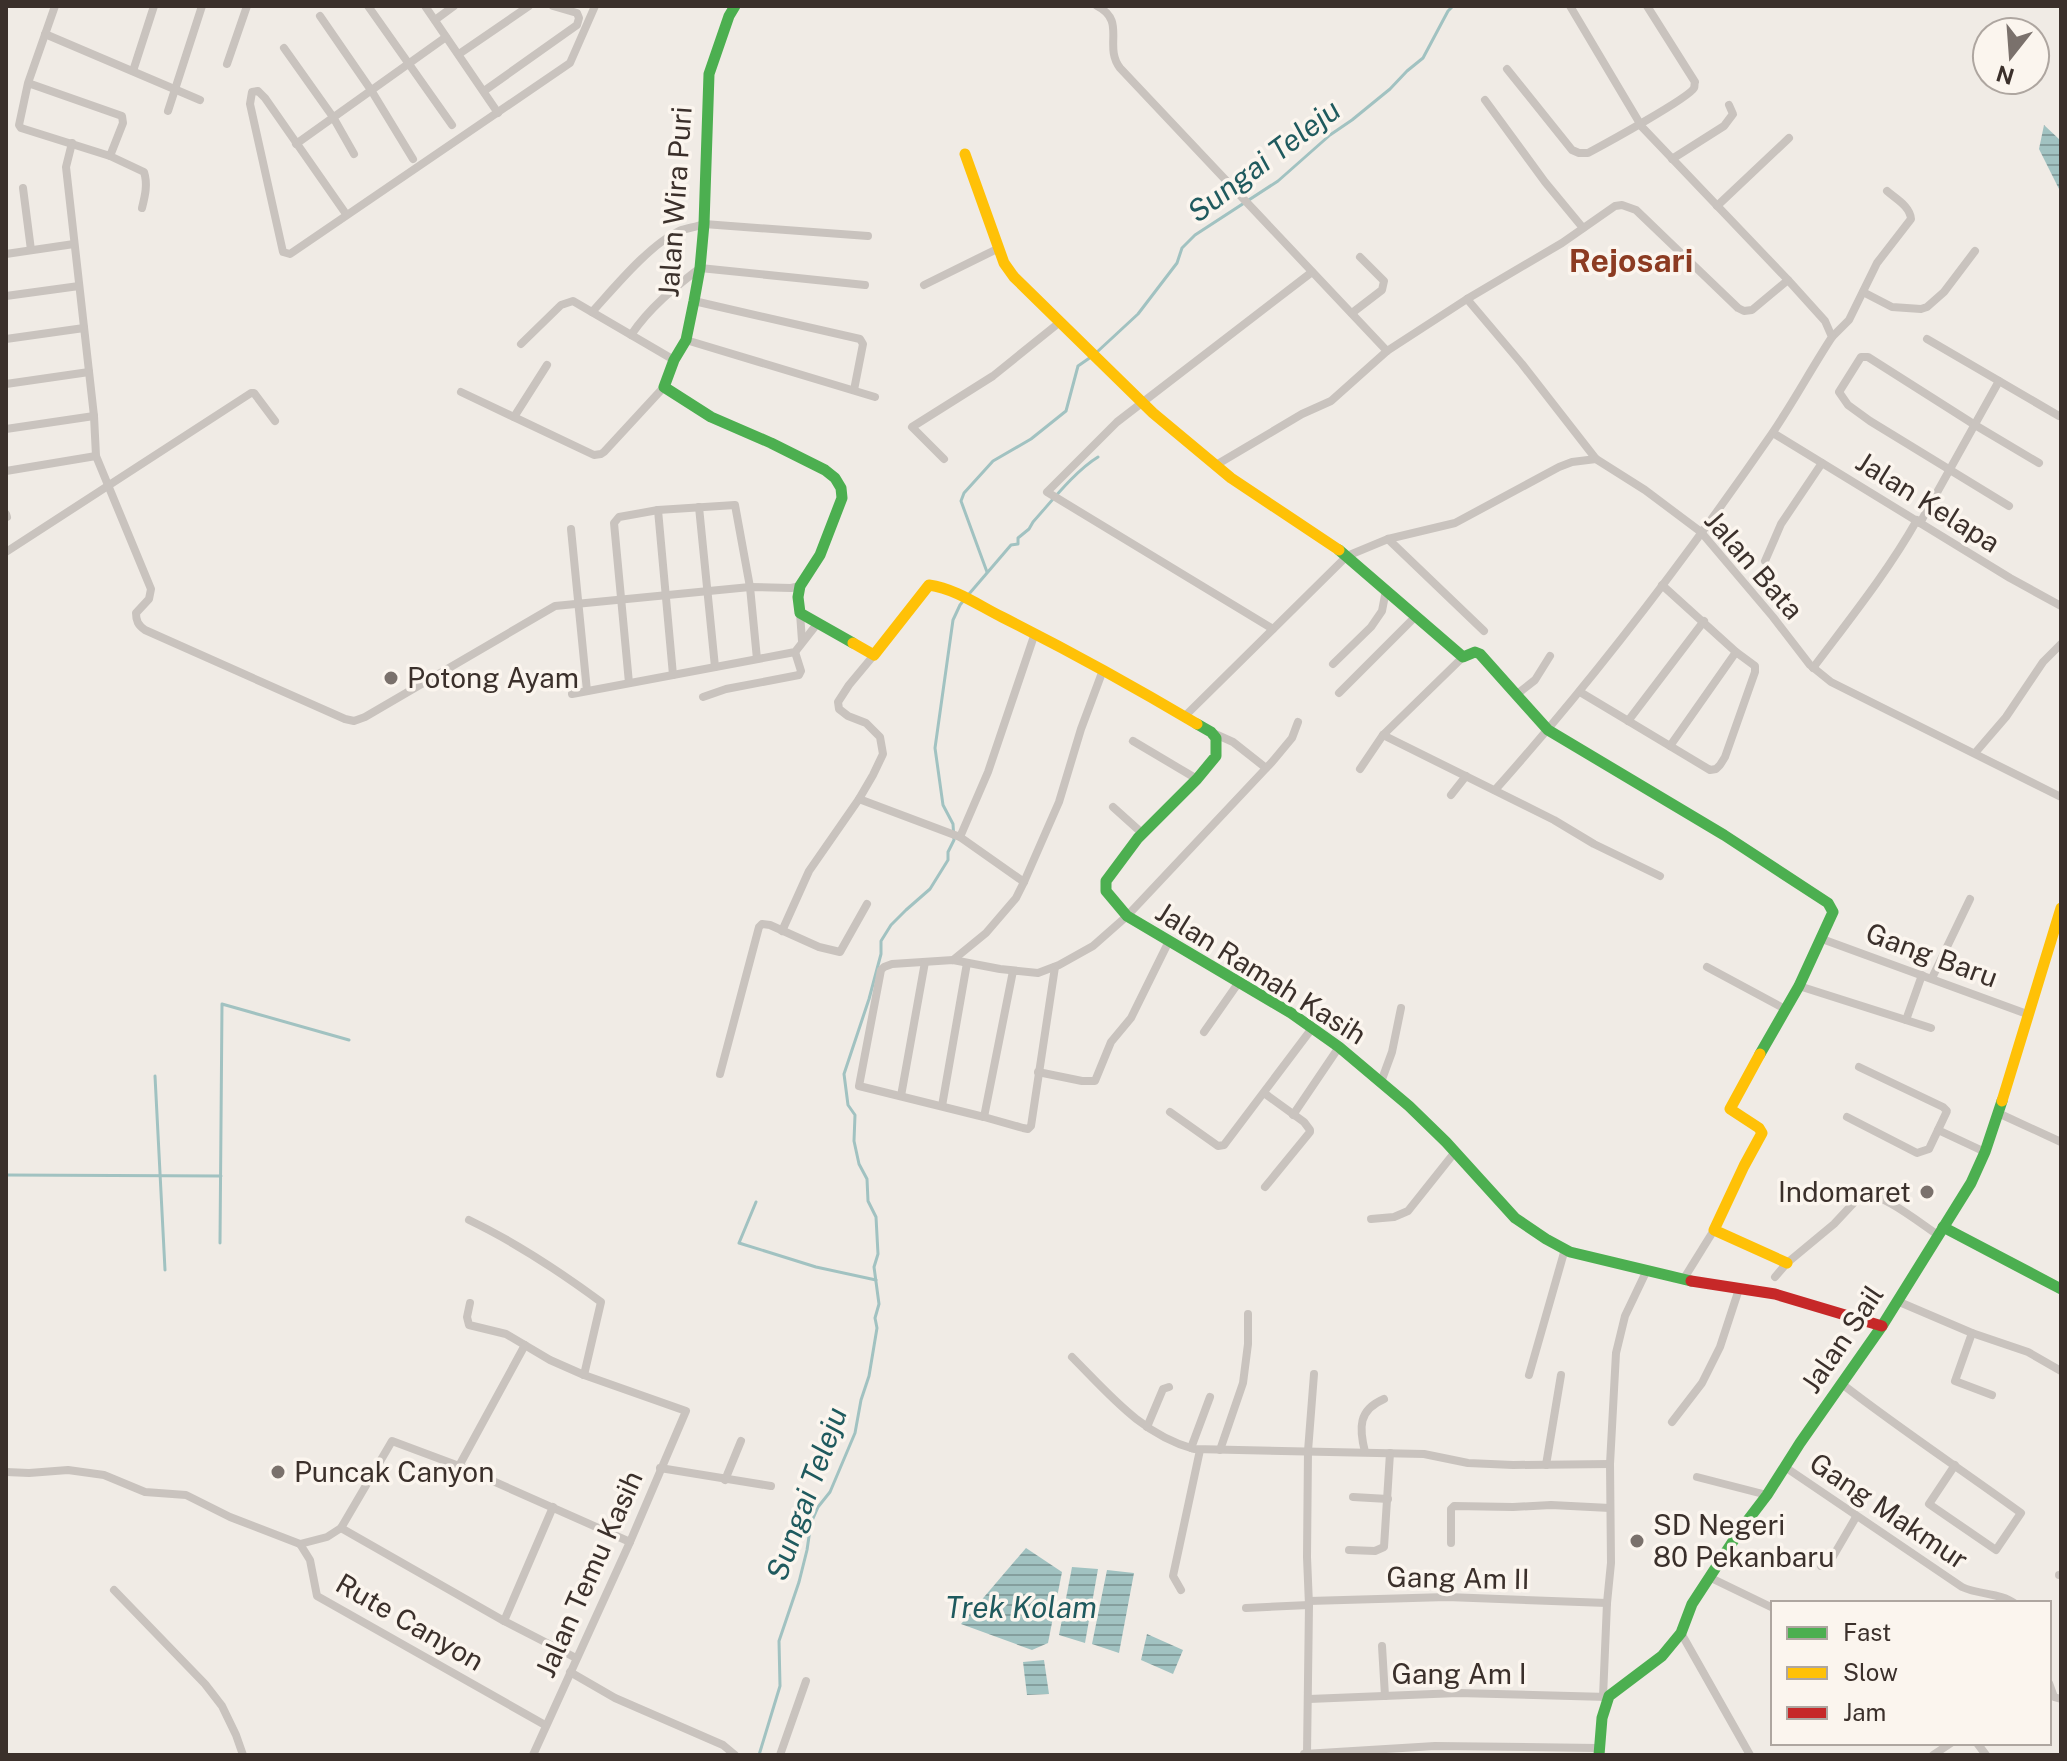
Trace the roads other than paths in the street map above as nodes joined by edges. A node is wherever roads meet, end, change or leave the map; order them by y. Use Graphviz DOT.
graph roads {
  1 [pos="55,6"];
  2 [pos="154,6"];
  3 [pos="202,6"];
  4 [pos="247,6"];
  5 [pos="368,6"];
  6 [pos="425,6"];
  7 [pos="454,6"];
  8 [pos="529,6"];
  9 [pos="553,6"];
  10 [pos="595,6"];
  11 [pos="735,6"];
  12 [pos="1097,6"];
  13 [pos="1570,6"];
  14 [pos="1647,6"];
  15 [pos="320,16"];
  16 [pos="435,20"];
  17 [pos="45,34"];
  18 [pos="446,37"];
  19 [pos="284,48"];
  20 [pos="459,54"];
  21 [pos="409,63"];
  22 [pos="227,64"];
  23 [pos="1507,69"];
  24 [pos="133,71"];
  25 [pos="28,83"];
  26 [pos="175,89"];
  27 [pos="371,90"];
  28 [pos="484,91"];
  29 [pos="200,100"];
  30 [pos="1485,100"];
  31 [pos="1729,105"];
  32 [pos="168,111"];
  33 [pos="498,113"];
  34 [pos="333,117"];
  35 [pos="1639,123"];
  36 [pos="452,125"];
  37 [pos="1789,138"];
  38 [pos="72,143"];
  39 [pos="296,144"];
  40 [pos="354,154"];
  41 [pos="965,154"];
  42 [pos="110,156"];
  43 [pos="413,159"];
  44 [pos="1672,159"];
  45 [pos="23,188"];
  46 [pos="1887,191"];
  47 [pos="1717,206"];
  48 [pos="142,208"];
  49 [pos="346,214"];
  50 [pos="704,224"];
  51 [pos="1583,228"];
  52 [pos="868,236"];
  53 [pos="74,244"];
  54 [pos="999,248"];
  55 [pos="31,250"];
  56 [pos="1975,251"];
  57 [pos="6,254"];
  58 [pos="1360,257"];
  59 [pos="700,268"];
  60 [pos="1312,272"];
  61 [pos="1788,280"];
  62 [pos="865,285"];
  63 [pos="924,285"];
  64 [pos="79,286"];
  65 [pos="1863,292"];
  66 [pos="6,296"];
  67 [pos="1467,299"];
  68 [pos="694,301"];
  69 [pos="592,312"];
  70 [pos="1352,313"];
  71 [pos="1060,322"];
  72 [pos="84,328"];
  73 [pos="631,335"];
  74 [pos="1832,337"];
  75 [pos="6,339"];
  76 [pos="1927,339"];
  77 [pos="686,340"];
  78 [pos="521,344"];
  79 [pos="1387,351"];
  80 [pos="674,360"];
  81 [pos="547,365"];
  82 [pos="89,372"];
  83 [pos="1999,381"];
  84 [pos="6,384"];
  85 [pos="664,387"];
  86 [pos="854,390"];
  87 [pos="461,392"];
  88 [pos="875,397"];
  89 [pos="1143,403"];
  90 [pos="94,416"];
  91 [pos="2059,416"];
  92 [pos="514,417"];
  93 [pos="275,421"];
  94 [pos="1975,425"];
  95 [pos="6,429"];
  96 [pos="1773,433"];
  97 [pos="96,456"];
  98 [pos="944,459"];
  99 [pos="1596,459"];
  100 [pos="1822,463"];
  101 [pos="2039,463"];
  102 [pos="1216,465"];
  103 [pos="1949,470"];
  104 [pos="6,471"];
  105 [pos="108,484"];
  106 [pos="2009,506"];
  107 [pos="699,507"];
  108 [pos="658,510"];
  109 [pos="1918,522"];
  110 [pos="571,529"];
  111 [pos="1701,532"];
  112 [pos="1388,539"];
  113 [pos="6,552"];
  114 [pos="1347,556"];
  115 [pos="1765,561"];
  116 [pos="1662,585"];
  117 [pos="800,586"];
  118 [pos="750,587"];
  119 [pos="1386,590"];
  120 [pos="707,592"];
  121 [pos="666,596"];
  122 [pos="621,600"];
  123 [pos="580,604"];
  124 [pos="2061,606"];
  125 [pos="800,613"];
  126 [pos="1416,616"];
  127 [pos="1704,621"];
  128 [pos="817,624"];
  129 [pos="1273,629"];
  130 [pos="1484,631"];
  131 [pos="1035,633"];
  132 [pos="802,642"];
  133 [pos="2061,644"];
  134 [pos="795,652"];
  135 [pos="1736,652"];
  136 [pos="874,655"];
  137 [pos="1550,656"];
  138 [pos="1463,657"];
  139 [pos="757,659"];
  140 [pos="1333,664"];
  141 [pos="715,667"];
  142 [pos="1813,668"];
  143 [pos="1103,670"];
  144 [pos="673,675"];
  145 [pos="629,683"];
  146 [pos="587,691"];
  147 [pos="1580,692"];
  148 [pos="1339,693"];
  149 [pos="572,694"];
  150 [pos="1516,695"];
  151 [pos="703,697"];
  152 [pos="1185,716"];
  153 [pos="1628,721"];
  154 [pos="1298,722"];
  155 [pos="1548,730"];
  156 [pos="1211,732"];
  157 [pos="1383,735"];
  158 [pos="1133,741"];
  159 [pos="1670,746"];
  160 [pos="1975,753"];
  161 [pos="1266,768"];
  162 [pos="1360,769"];
  163 [pos="1466,776"];
  164 [pos="1197,779"];
  165 [pos="1495,790"];
  166 [pos="1451,795"];
  167 [pos="2061,797"];
  168 [pos="859,799"];
  169 [pos="1113,807"];
  170 [pos="1143,834"];
  171 [pos="959,836"];
  172 [pos="1660,876"];
  173 [pos="1024,882"];
  174 [pos="1970,899"];
  175 [pos="867,904"];
  176 [pos="2060,913"];
  177 [pos="1127,916"];
  178 [pos="782,931"];
  179 [pos="1822,939"];
  180 [pos="1169,941"];
  181 [pos="953,960"];
  182 [pos="925,962"];
  183 [pos="967,963"];
  184 [pos="1055,967"];
  185 [pos="1707,967"];
  186 [pos="1013,971"];
  187 [pos="1922,975"];
  188 [pos="1932,978"];
  189 [pos="1239,982"];
  190 [pos="1799,986"];
  191 [pos="1401,1008"];
  192 [pos="1785,1009"];
  193 [pos="2027,1014"];
  194 [pos="1906,1020"];
  195 [pos="1313,1027"];
  196 [pos="1931,1028"];
  197 [pos="1204,1032"];
  198 [pos="1339,1047"];
  199 [pos="1859,1067"];
  200 [pos="1038,1072"];
  201 [pos="720,1074"];
  202 [pos="1381,1082"];
  203 [pos="1264,1093"];
  204 [pos="901,1096"];
  205 [pos="942,1106"];
  206 [pos="1170,1112"];
  207 [pos="1998,1113"];
  208 [pos="1293,1115"];
  209 [pos="984,1117"];
  210 [pos="1847,1117"];
  211 [pos="1938,1130"];
  212 [pos="2061,1142"];
  213 [pos="1455,1152"];
  214 [pos="1985,1152"];
  215 [pos="1265,1187"];
  216 [pos="1371,1219"];
  217 [pos="469,1220"];
  218 [pos="1714,1230"];
  219 [pos="1941,1231"];
  220 [pos="1565,1249"];
  221 [pos="1787,1263"];
  222 [pos="1646,1272"];
  223 [pos="1775,1277"];
  224 [pos="1683,1280"];
  225 [pos="1739,1289"];
  226 [pos="2061,1289"];
  227 [pos="1897,1301"];
  228 [pos="470,1303"];
  229 [pos="1248,1314"];
  230 [pos="1882,1326"];
  231 [pos="1972,1333"];
  232 [pos="525,1345"];
  233 [pos="1072,1357"];
  234 [pos="2061,1371"];
  235 [pos="1314,1374"];
  236 [pos="584,1375"];
  237 [pos="1529,1375"];
  238 [pos="1561,1375"];
  239 [pos="1842,1384"];
  240 [pos="1169,1387"];
  241 [pos="1992,1395"];
  242 [pos="1210,1397"];
  243 [pos="1384,1399"];
  244 [pos="1672,1422"];
  245 [pos="1147,1427"];
  246 [pos="741,1441"];
  247 [pos="1196,1449"];
  248 [pos="1220,1450"];
  249 [pos="1308,1451"];
  250 [pos="1365,1452"];
  251 [pos="1390,1453"];
  252 [pos="1610,1464"];
  253 [pos="1546,1465"];
  254 [pos="1955,1465"];
  255 [pos="459,1466"];
  256 [pos="1785,1467"];
  257 [pos="660,1468"];
  258 [pos="6,1472"];
  259 [pos="1697,1477"];
  260 [pos="725,1480"];
  261 [pos="771,1486"];
  262 [pos="1767,1495"];
  263 [pos="1353,1497"];
  264 [pos="1388,1499"];
  265 [pos="553,1507"];
  266 [pos="1610,1508"];
  267 [pos="1856,1517"];
  268 [pos="341,1528"];
  269 [pos="630,1542"];
  270 [pos="1451,1543"];
  271 [pos="300,1544"];
  272 [pos="1349,1550"];
  273 [pos="1821,1566"];
  274 [pos="1711,1578"];
  275 [pos="114,1590"];
  276 [pos="1181,1590"];
  277 [pos="2010,1601"];
  278 [pos="1309,1603"];
  279 [pos="1607,1603"];
  280 [pos="1771,1607"];
  281 [pos="1246,1608"];
  282 [pos="504,1621"];
  283 [pos="1681,1633"];
  284 [pos="1382,1646"];
  285 [pos="576,1658"];
  286 [pos="570,1672"];
  287 [pos="806,1681"];
  288 [pos="1385,1696"];
  289 [pos="1606,1697"];
  290 [pos="1309,1699"];
  291 [pos="545,1725"];
  292 [pos="1429,1751"];
  293 [pos="1400,1752"];
  294 [pos="1598,1752"];
  295 [pos="1305,1754"];
  296 [pos="243,1755"];
  297 [pos="533,1755"];
  298 [pos="735,1755"];
  299 [pos="780,1755"];
  300 [pos="1750,1755"];
  1 -- 17 [label="street"];
  2 -- 24 [label="street"];
  3 -- 26 [label="street"];
  4 -- 22 [label="street"];
  5 -- 21 [label="street"];
  6 -- 16 [label="street"];
  7 -- 16 [label="street"];
  8 -- 20 [label="street"];
  9 -- 28 [label="street"];
  10 -- 33 [label="street"];
  11 -- 50 [label="street, Jalan Wira Puri"];
  12 -- 60 [label="street"];
  13 -- 35 [label="street"];
  14 -- 35 [label="street"];
  15 -- 27 [label="street"];
  16 -- 18 [label="street"];
  17 -- 24 [label="street"];
  17 -- 25 [label="street"];
  18 -- 20 [label="street"];
  18 -- 21 [label="street"];
  19 -- 34 [label="street"];
  20 -- 28 [label="street"];
  21 -- 27 [label="street"];
  21 -- 36 [label="street"];
  23 -- 35 [label="street"];
  24 -- 26 [label="street"];
  25 -- 38 [label="street"];
  25 -- 42 [label="street"];
  26 -- 29 [label="street"];
  26 -- 32 [label="street"];
  27 -- 34 [label="street"];
  27 -- 43 [label="street"];
  28 -- 33 [label="street"];
  30 -- 51 [label="street"];
  31 -- 44 [label="street"];
  33 -- 49 [label="street"];
  34 -- 39 [label="street"];
  34 -- 40 [label="street"];
  35 -- 44 [label="street"];
  37 -- 47 [label="street"];
  38 -- 42 [label="street"];
  38 -- 53 [label="street"];
  39 -- 49 [label="street"];
  39 -- 49 [label="street"];
  41 -- 54 [label="street"];
  42 -- 48 [label="street"];
  44 -- 47 [label="street"];
  45 -- 55 [label="street"];
  46 -- 65 [label="street"];
  47 -- 61 [label="street"];
  50 -- 52 [label="street"];
  50 -- 59 [label="street, Jalan Wira Puri"];
  50 -- 69 [label="street"];
  51 -- 61 [label="street"];
  51 -- 67 [label="street"];
  53 -- 55 [label="street"];
  53 -- 64 [label="street"];
  54 -- 63 [label="street"];
  54 -- 71 [label="street"];
  55 -- 57 [label="street"];
  56 -- 65 [label="street"];
  58 -- 70 [label="street"];
  59 -- 62 [label="street"];
  59 -- 68 [label="street, Jalan Wira Puri"];
  59 -- 73 [label="street"];
  60 -- 70 [label="street"];
  60 -- 89 [label="street"];
  61 -- 74 [label="street"];
  64 -- 66 [label="street"];
  64 -- 72 [label="street"];
  65 -- 74 [label="street"];
  67 -- 79 [label="street"];
  67 -- 99 [label="street, Jalan Bata"];
  68 -- 77 [label="street, Jalan Wira Puri"];
  68 -- 86 [label="street"];
  69 -- 73 [label="street"];
  69 -- 78 [label="street"];
  70 -- 79 [label="street"];
  71 -- 89 [label="street"];
  71 -- 98 [label="street"];
  72 -- 75 [label="street"];
  72 -- 82 [label="street"];
  73 -- 80 [label="street"];
  74 -- 96 [label="street"];
  76 -- 83 [label="street"];
  77 -- 80 [label="street, Jalan Wira Puri"];
  77 -- 86 [label="street"];
  79 -- 102 [label="street"];
  80 -- 85 [label="street, Jalan Wira Puri"];
  81 -- 92 [label="street"];
  82 -- 84 [label="street"];
  82 -- 90 [label="street"];
  83 -- 91 [label="street"];
  83 -- 94 [label="street"];
  85 -- 92 [label="street"];
  85 -- 117 [label="street"];
  86 -- 88 [label="street"];
  87 -- 92 [label="street"];
  89 -- 102 [label="street"];
  89 -- 129 [label="street"];
  90 -- 95 [label="street"];
  90 -- 97 [label="street"];
  93 -- 105 [label="street"];
  94 -- 101 [label="street"];
  94 -- 103 [label="street"];
  94 -- 103 [label="street"];
  96 -- 100 [label="street, Jalan Kelapa"];
  96 -- 111 [label="street"];
  97 -- 104 [label="street"];
  97 -- 105 [label="street"];
  99 -- 111 [label="street, Jalan Bata"];
  99 -- 112 [label="street"];
  100 -- 109 [label="street, Jalan Kelapa"];
  100 -- 115 [label="street"];
  102 -- 114 [label="street"];
  103 -- 106 [label="street"];
  103 -- 109 [label="street"];
  105 -- 113 [label="street"];
  105 -- 123 [label="street"];
  107 -- 108 [label="street"];
  107 -- 118 [label="street"];
  107 -- 120 [label="street"];
  108 -- 121 [label="street"];
  108 -- 122 [label="street"];
  109 -- 124 [label="street, Jalan Kelapa"];
  109 -- 142 [label="street"];
  110 -- 123 [label="street"];
  111 -- 116 [label="street"];
  111 -- 142 [label="street, Jalan Bata"];
  112 -- 114 [label="street"];
  112 -- 130 [label="street"];
  114 -- 119 [label="street"];
  114 -- 129 [label="street"];
  116 -- 127 [label="street"];
  116 -- 147 [label="street"];
  117 -- 118 [label="street"];
  117 -- 125 [label="street"];
  118 -- 120 [label="street"];
  118 -- 139 [label="street"];
  119 -- 126 [label="street"];
  119 -- 140 [label="street"];
  120 -- 121 [label="street"];
  120 -- 141 [label="street"];
  121 -- 122 [label="street"];
  121 -- 144 [label="street"];
  122 -- 123 [label="street"];
  122 -- 145 [label="street"];
  123 -- 146 [label="street"];
  125 -- 128 [label="street"];
  125 -- 132 [label="street"];
  126 -- 138 [label="street"];
  126 -- 148 [label="street"];
  127 -- 135 [label="street"];
  127 -- 153 [label="street"];
  128 -- 132 [label="street"];
  128 -- 136 [label="street"];
  129 -- 152 [label="street"];
  131 -- 136 [label="street"];
  131 -- 143 [label="street"];
  131 -- 171 [label="street"];
  132 -- 134 [label="street"];
  133 -- 160 [label="street"];
  134 -- 139 [label="street"];
  134 -- 151 [label="street"];
  135 -- 159 [label="street"];
  135 -- 159 [label="street"];
  136 -- 168 [label="street"];
  137 -- 150 [label="street"];
  138 -- 150 [label="street"];
  138 -- 157 [label="street"];
  139 -- 141 [label="street"];
  141 -- 144 [label="street"];
  142 -- 160 [label="street, Jalan Bata"];
  143 -- 152 [label="street"];
  143 -- 173 [label="street"];
  144 -- 145 [label="street"];
  145 -- 146 [label="street"];
  146 -- 149 [label="street"];
  147 -- 153 [label="street"];
  147 -- 155 [label="street"];
  150 -- 155 [label="street"];
  152 -- 156 [label="street"];
  153 -- 159 [label="street"];
  154 -- 161 [label="street"];
  155 -- 165 [label="street"];
  155 -- 179 [label="street"];
  156 -- 161 [label="street"];
  156 -- 164 [label="street, Jalan Ramah Kasih"];
  157 -- 162 [label="street"];
  157 -- 163 [label="street"];
  158 -- 164 [label="street"];
  160 -- 167 [label="street, Jalan Bata"];
  161 -- 177 [label="street"];
  163 -- 165 [label="street"];
  163 -- 166 [label="street"];
  164 -- 170 [label="street, Jalan Ramah Kasih"];
  165 -- 172 [label="street"];
  168 -- 171 [label="street"];
  168 -- 178 [label="street"];
  169 -- 170 [label="street"];
  170 -- 177 [label="street, Jalan Ramah Kasih"];
  171 -- 173 [label="street"];
  173 -- 181 [label="street"];
  174 -- 188 [label="street"];
  175 -- 178 [label="street"];
  176 -- 193 [label="street, Jalan Sail"];
  177 -- 180 [label="street, Jalan Ramah Kasih"];
  177 -- 184 [label="street"];
  178 -- 201 [label="street"];
  179 -- 187 [label="street, Gang Baru"];
  179 -- 190 [label="street"];
  180 -- 189 [label="street, Jalan Ramah Kasih"];
  180 -- 200 [label="street"];
  181 -- 182 [label="street"];
  181 -- 183 [label="street"];
  182 -- 204 [label="street"];
  182 -- 204 [label="street"];
  183 -- 186 [label="street"];
  183 -- 205 [label="street"];
  184 -- 186 [label="street"];
  184 -- 200 [label="street"];
  185 -- 192 [label="street"];
  186 -- 209 [label="street"];
  187 -- 188 [label="street, Gang Baru"];
  187 -- 194 [label="street"];
  188 -- 193 [label="street, Gang Baru"];
  189 -- 195 [label="street, Jalan Ramah Kasih"];
  189 -- 197 [label="street"];
  190 -- 192 [label="street"];
  190 -- 194 [label="street"];
  191 -- 202 [label="street"];
  192 -- 218 [label="street"];
  193 -- 207 [label="street, Jalan Sail"];
  194 -- 196 [label="street"];
  195 -- 198 [label="street, Jalan Ramah Kasih"];
  195 -- 203 [label="street"];
  198 -- 202 [label="street, Jalan Ramah Kasih"];
  198 -- 208 [label="street"];
  199 -- 211 [label="street"];
  200 -- 209 [label="street"];
  202 -- 213 [label="street, Jalan Ramah Kasih"];
  203 -- 206 [label="street"];
  203 -- 208 [label="street"];
  204 -- 205 [label="street"];
  205 -- 209 [label="street"];
  207 -- 212 [label="street"];
  207 -- 214 [label="street, Jalan Sail"];
  208 -- 215 [label="street"];
  210 -- 211 [label="street"];
  211 -- 214 [label="street"];
  213 -- 216 [label="street"];
  213 -- 220 [label="street, Jalan Ramah Kasih"];
  214 -- 219 [label="street, Jalan Sail"];
  217 -- 236 [label="street"];
  218 -- 221 [label="street"];
  218 -- 224 [label="street"];
  219 -- 221 [label="street"];
  219 -- 226 [label="street"];
  219 -- 227 [label="street, Jalan Sail"];
  220 -- 222 [label="street, Jalan Ramah Kasih"];
  220 -- 237 [label="street"];
  221 -- 223 [label="street"];
  222 -- 224 [label="street, Jalan Ramah Kasih"];
  222 -- 252 [label="street"];
  224 -- 225 [label="street, Jalan Ramah Kasih"];
  225 -- 230 [label="street, Jalan Ramah Kasih"];
  225 -- 244 [label="street"];
  227 -- 230 [label="street, Jalan Sail"];
  227 -- 231 [label="street"];
  228 -- 232 [label="street"];
  229 -- 248 [label="street"];
  230 -- 239 [label="street, Jalan Sail"];
  231 -- 234 [label="street"];
  231 -- 241 [label="street"];
  232 -- 236 [label="street"];
  232 -- 255 [label="street"];
  233 -- 245 [label="street"];
  235 -- 249 [label="street"];
  236 -- 257 [label="street, Jalan Temu Kasih"];
  238 -- 253 [label="street"];
  239 -- 254 [label="street"];
  239 -- 256 [label="street, Jalan Sail"];
  240 -- 245 [label="street"];
  242 -- 247 [label="street"];
  243 -- 250 [label="street"];
  245 -- 247 [label="street"];
  246 -- 260 [label="street"];
  247 -- 248 [label="street"];
  247 -- 276 [label="street"];
  248 -- 249 [label="street"];
  249 -- 250 [label="street"];
  249 -- 278 [label="street"];
  250 -- 251 [label="street"];
  251 -- 253 [label="street"];
  251 -- 264 [label="street"];
  252 -- 253 [label="street"];
  252 -- 266 [label="street"];
  254 -- 254 [label="street"];
  255 -- 265 [label="street"];
  255 -- 268 [label="street"];
  256 -- 262 [label="street, Jalan Sail"];
  256 -- 267 [label="street, Gang Makmur"];
  257 -- 260 [label="street"];
  257 -- 269 [label="street, Jalan Temu Kasih"];
  258 -- 271 [label="street"];
  259 -- 262 [label="street"];
  260 -- 261 [label="street"];
  262 -- 274 [label="street, Jalan Sail"];
  263 -- 264 [label="street"];
  264 -- 272 [label="street"];
  265 -- 269 [label="street"];
  265 -- 282 [label="street"];
  266 -- 270 [label="street"];
  266 -- 279 [label="street"];
  267 -- 273 [label="street"];
  267 -- 277 [label="street, Gang Makmur"];
  268 -- 271 [label="street"];
  268 -- 282 [label="street"];
  269 -- 285 [label="street, Jalan Temu Kasih"];
  271 -- 291 [label="street, Rute Canyon"];
  274 -- 280 [label="street"];
  274 -- 283 [label="street, Jalan Sail"];
  275 -- 296 [label="street"];
  278 -- 279 [label="street, Gang Am II"];
  278 -- 281 [label="street, Gang Am II"];
  278 -- 290 [label="street"];
  279 -- 289 [label="street"];
  282 -- 285 [label="street"];
  283 -- 289 [label="street, Jalan Sail"];
  283 -- 300 [label="street"];
  284 -- 288 [label="street"];
  285 -- 286 [label="street, Jalan Temu Kasih"];
  286 -- 291 [label="street, Jalan Temu Kasih"];
  286 -- 298 [label="street"];
  287 -- 299 [label="street"];
  288 -- 289 [label="street, Gang Am I"];
  288 -- 290 [label="street, Gang Am I"];
  289 -- 294 [label="street"];
  290 -- 295 [label="street"];
  291 -- 297 [label="street, Jalan Temu Kasih"];
  292 -- 293 [label="street"];
  292 -- 294 [label="street"];
  293 -- 295 [label="street"];
}
